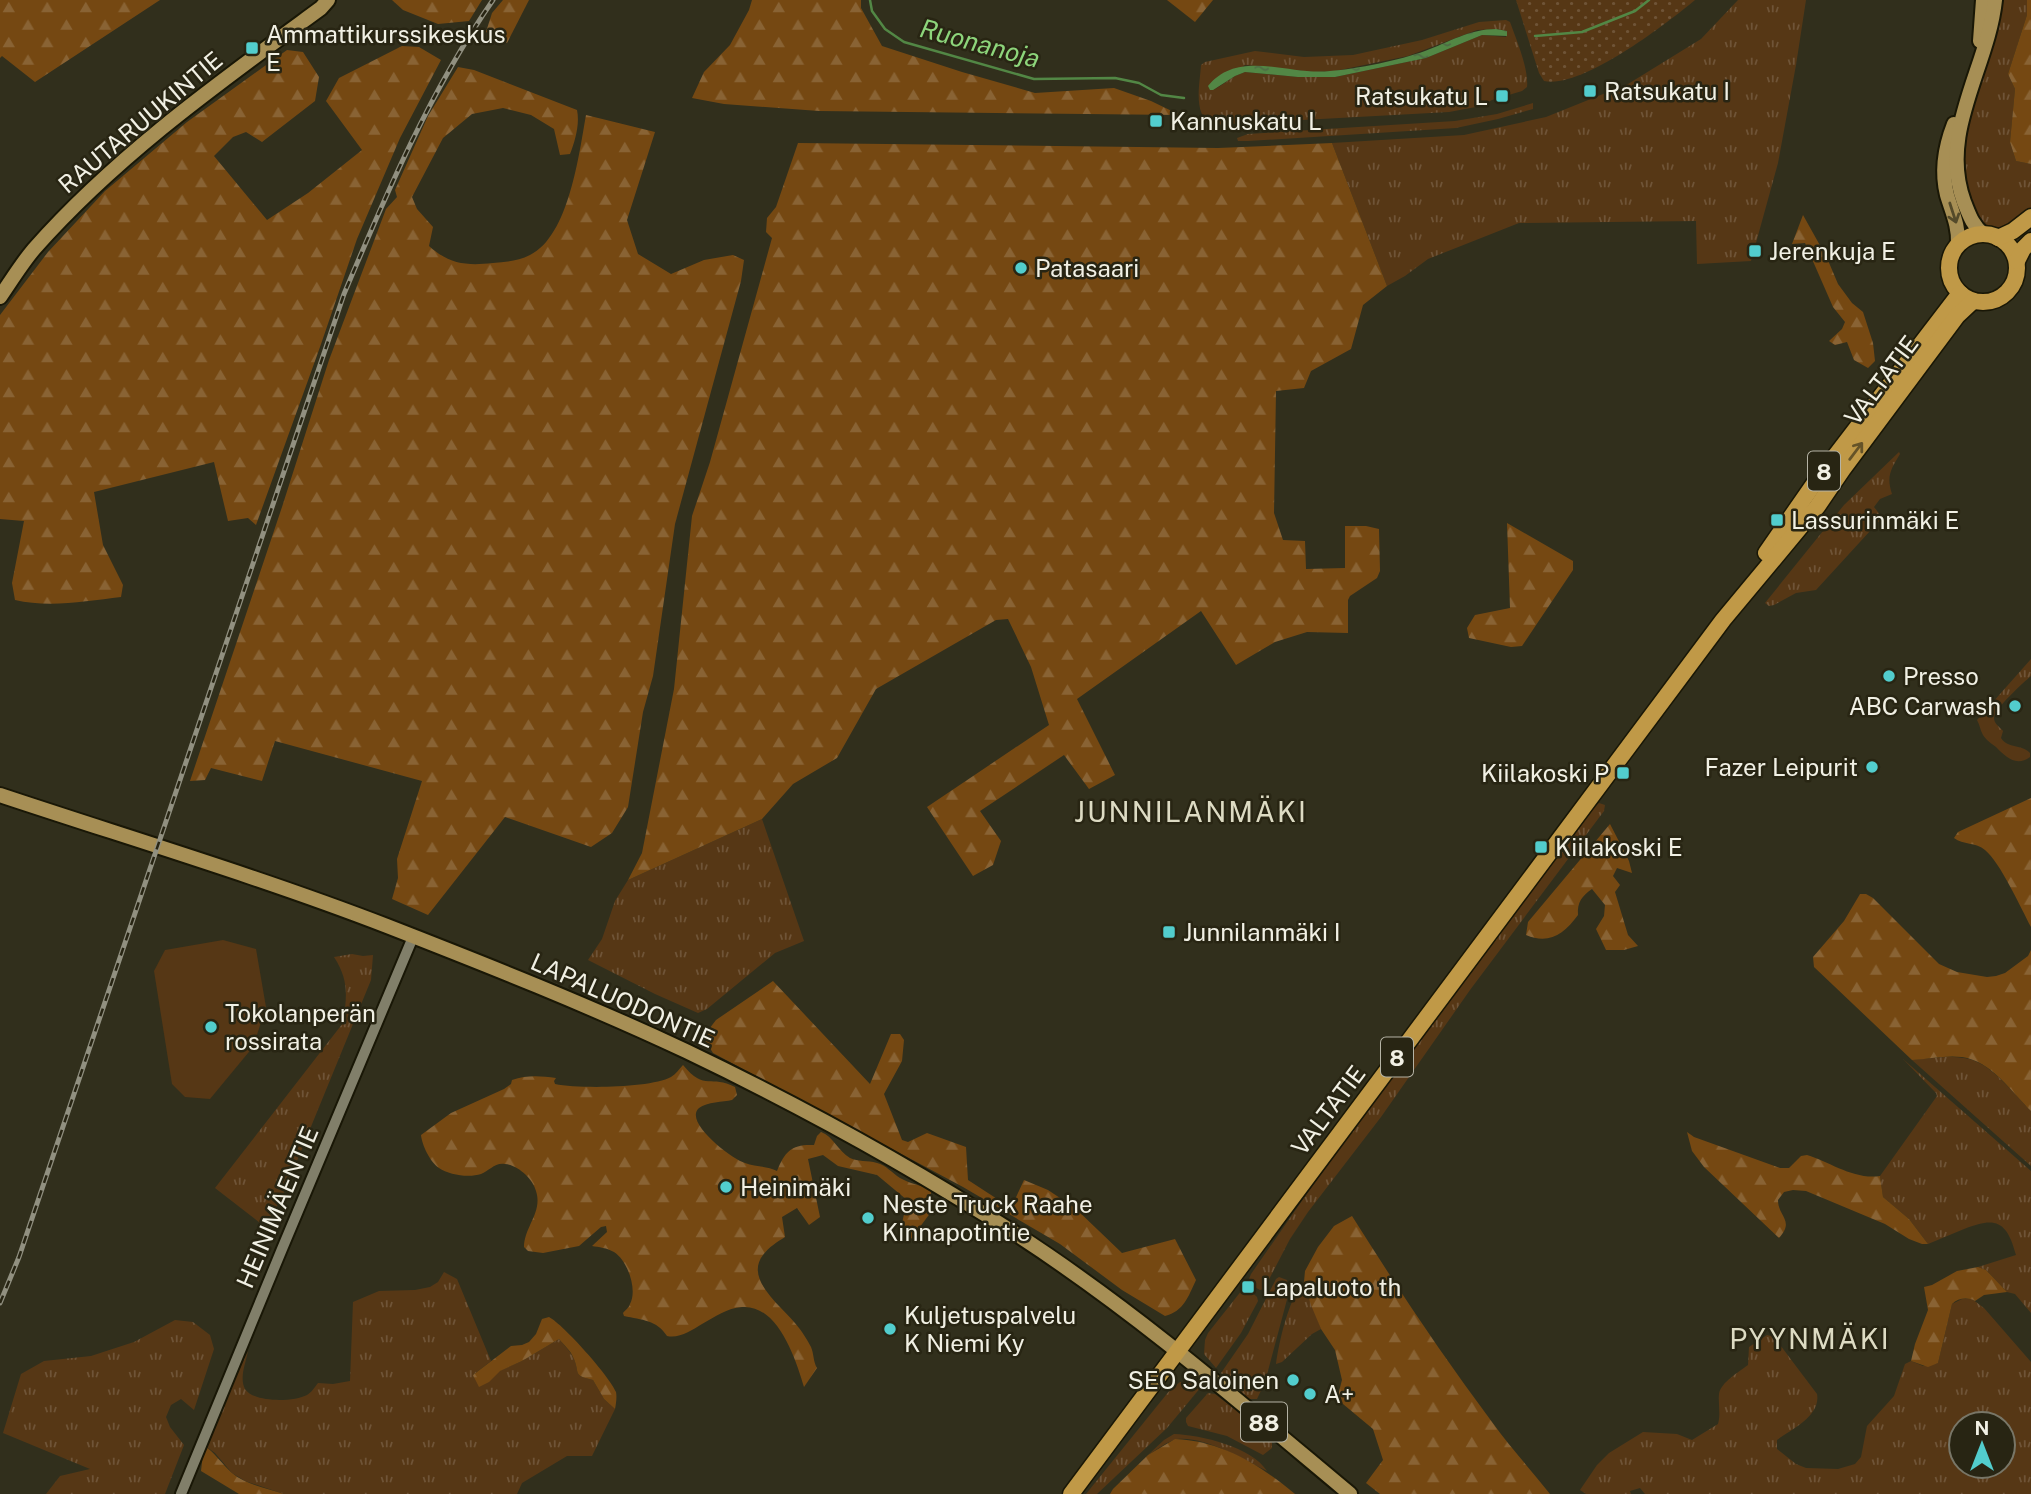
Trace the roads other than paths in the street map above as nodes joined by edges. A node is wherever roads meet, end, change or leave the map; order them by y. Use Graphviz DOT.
graph roads {
  1 [pos="328,0"];
  2 [pos="1983,0"];
  3 [pos="1995,0"];
  4 [pos="1968,94"];
  5 [pos="2031,217"];
  6 [pos="1990,236"];
  7 [pos="2031,241"];
  8 [pos="1958,244"];
  9 [pos="2017,261"];
  10 [pos="0,296"];
  11 [pos="1966,297"];
  12 [pos="0,795"];
  13 [pos="413,937"];
  14 [pos="1177,1350"];
  15 [pos="181,1494"];
  16 [pos="1071,1494"];
  17 [pos="1350,1494"];
  1 -- 10 [label="main road, RAUTARUUKINTIE"];
  2 -- 4 [label="main road"];
  3 -- 4 [label="main road"];
  4 -- 6 [label="main road"];
  4 -- 8 [label="main road, one-way"];
  5 -- 6 [label="highway"];
  6 -- 8 [label="highway"];
  6 -- 9 [label="highway"];
  7 -- 9 [label="highway"];
  8 -- 11 [label="highway"];
  9 -- 11 [label="highway"];
  11 -- 14 [label="highway, VALTATIE / 8"];
  12 -- 13 [label="main road, LAPALUODONTIE"];
  13 -- 14 [label="main road, LAPALUODONTIE"];
  13 -- 15 [label="street, HEINIMÄENTIE"];
  14 -- 16 [label="highway, VALTATIE / 8"];
  14 -- 17 [label="main road, 88"];
}
